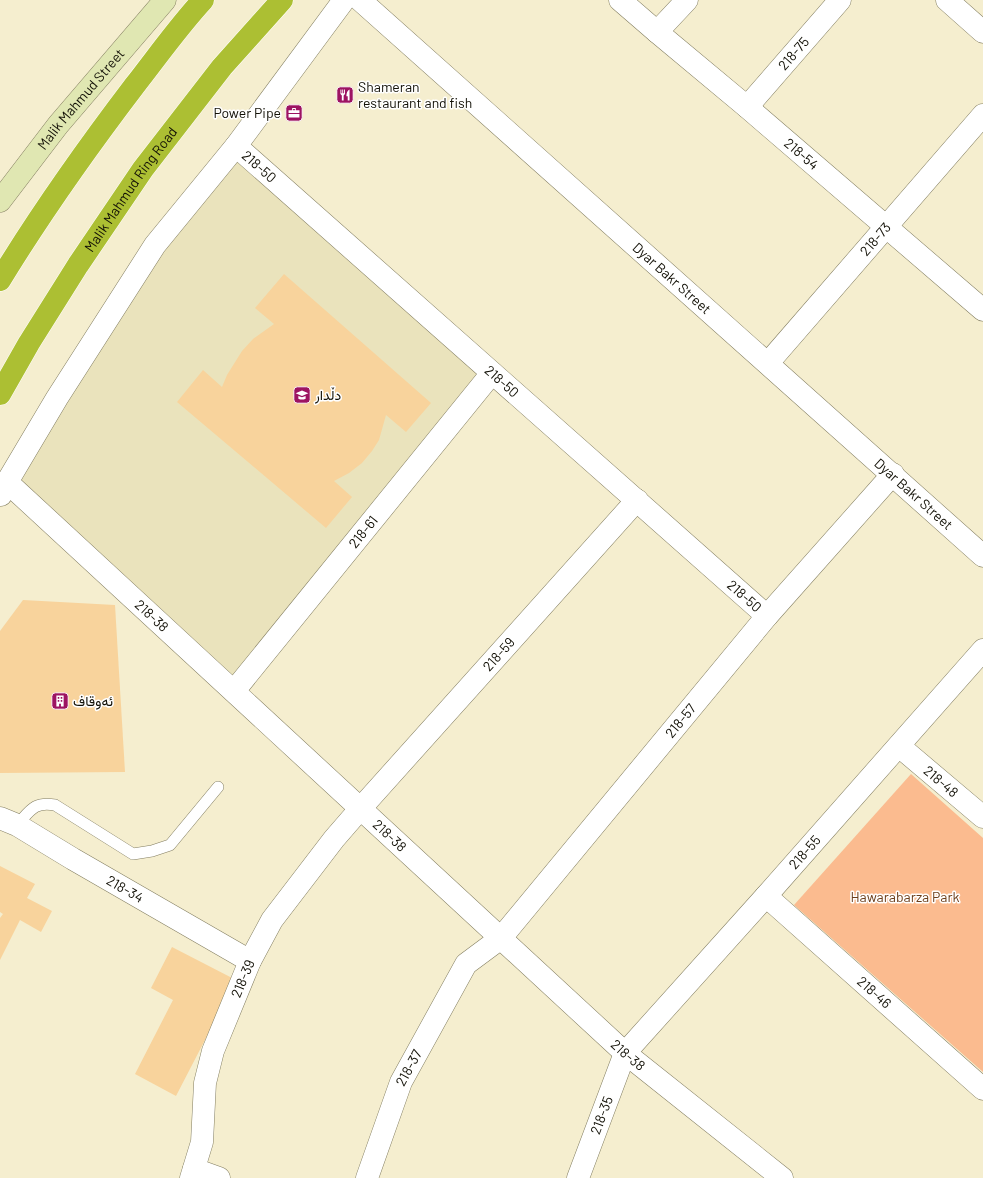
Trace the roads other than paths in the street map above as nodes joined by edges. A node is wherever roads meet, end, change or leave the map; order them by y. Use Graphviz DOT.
graph roads {
  1 [pos="165,0"];
  2 [pos="203,0"];
  3 [pos="282,0"];
  4 [pos="344,0"];
  5 [pos="360,0"];
  6 [pos="620,0"];
  7 [pos="687,0"];
  8 [pos="840,0"];
  9 [pos="946,0"];
  10 [pos="657,32"];
  11 [pos="983,32"];
  12 [pos="747,107"];
  13 [pos="983,115"];
  14 [pos="236,146"];
  15 [pos="0,201"];
  16 [pos="886,226"];
  17 [pos="0,280"];
  18 [pos="983,310"];
  19 [pos="768,363"];
  20 [pos="492,373"];
  21 [pos="0,394"];
  22 [pos="893,474"];
  23 [pos="3,489"];
  24 [pos="637,500"];
  25 [pos="983,556"];
  26 [pos="767,616"];
  27 [pos="983,650"];
  28 [pos="234,691"];
  29 [pos="899,746"];
  30 [pos="218,787"];
  31 [pos="360,809"];
  32 [pos="983,817"];
  33 [pos="8,821"];
  34 [pos="766,896"];
  35 [pos="501,938"];
  36 [pos="250,961"];
  37 [pos="466,964"];
  38 [pos="625,1053"];
  39 [pos="983,1089"];
  40 [pos="193,1174"];
  41 [pos="772,1175"];
  42 [pos="219,1178"];
  43 [pos="367,1178"];
  44 [pos="578,1178"];
  1 -- 15 [label="main road, Malik Mahmud Street"];
  2 -- 17 [label="highway"];
  3 -- 21 [label="highway, Malik Mahmud Ring Road"];
  4 -- 14 [label="street"];
  5 -- 19 [label="street, Dyar Bakr Street"];
  6 -- 10 [label="street, 218-54"];
  7 -- 10 [label="street"];
  8 -- 12 [label="street, 218-75"];
  9 -- 11 [label="street"];
  10 -- 12 [label="street, 218-54"];
  12 -- 16 [label="street, 218-54"];
  13 -- 16 [label="street, 218-73"];
  14 -- 20 [label="street, 218-50"];
  14 -- 23 [label="street"];
  16 -- 18 [label="street, 218-54"];
  16 -- 19 [label="street, 218-73"];
  19 -- 22 [label="street, Dyar Bakr Street"];
  20 -- 24 [label="street, 218-50"];
  20 -- 28 [label="street, 218-61"];
  22 -- 25 [label="street, Dyar Bakr Street"];
  22 -- 26 [label="street, 218-57"];
  23 -- 28 [label="street, 218-38"];
  24 -- 26 [label="street, 218-50"];
  24 -- 31 [label="street, 218-59"];
  26 -- 35 [label="street, 218-57"];
  27 -- 29 [label="street, 218-55"];
  28 -- 31 [label="street, 218-38"];
  29 -- 32 [label="street, 218-48"];
  29 -- 34 [label="street, 218-55"];
  30 -- 33 [label="lane"];
  31 -- 35 [label="street, 218-38"];
  31 -- 36 [label="street, 218-39"];
  33 -- 36 [label="street, 218-34"];
  34 -- 38 [label="street, 218-55"];
  34 -- 39 [label="street, 218-46"];
  35 -- 37 [label="street, 218-57"];
  35 -- 38 [label="street, 218-38"];
  36 -- 40 [label="street, 218-39"];
  37 -- 43 [label="street, 218-37"];
  38 -- 41 [label="street, 218-38"];
  38 -- 44 [label="street, 218-35"];
  40 -- 42 [label="street"];
}
